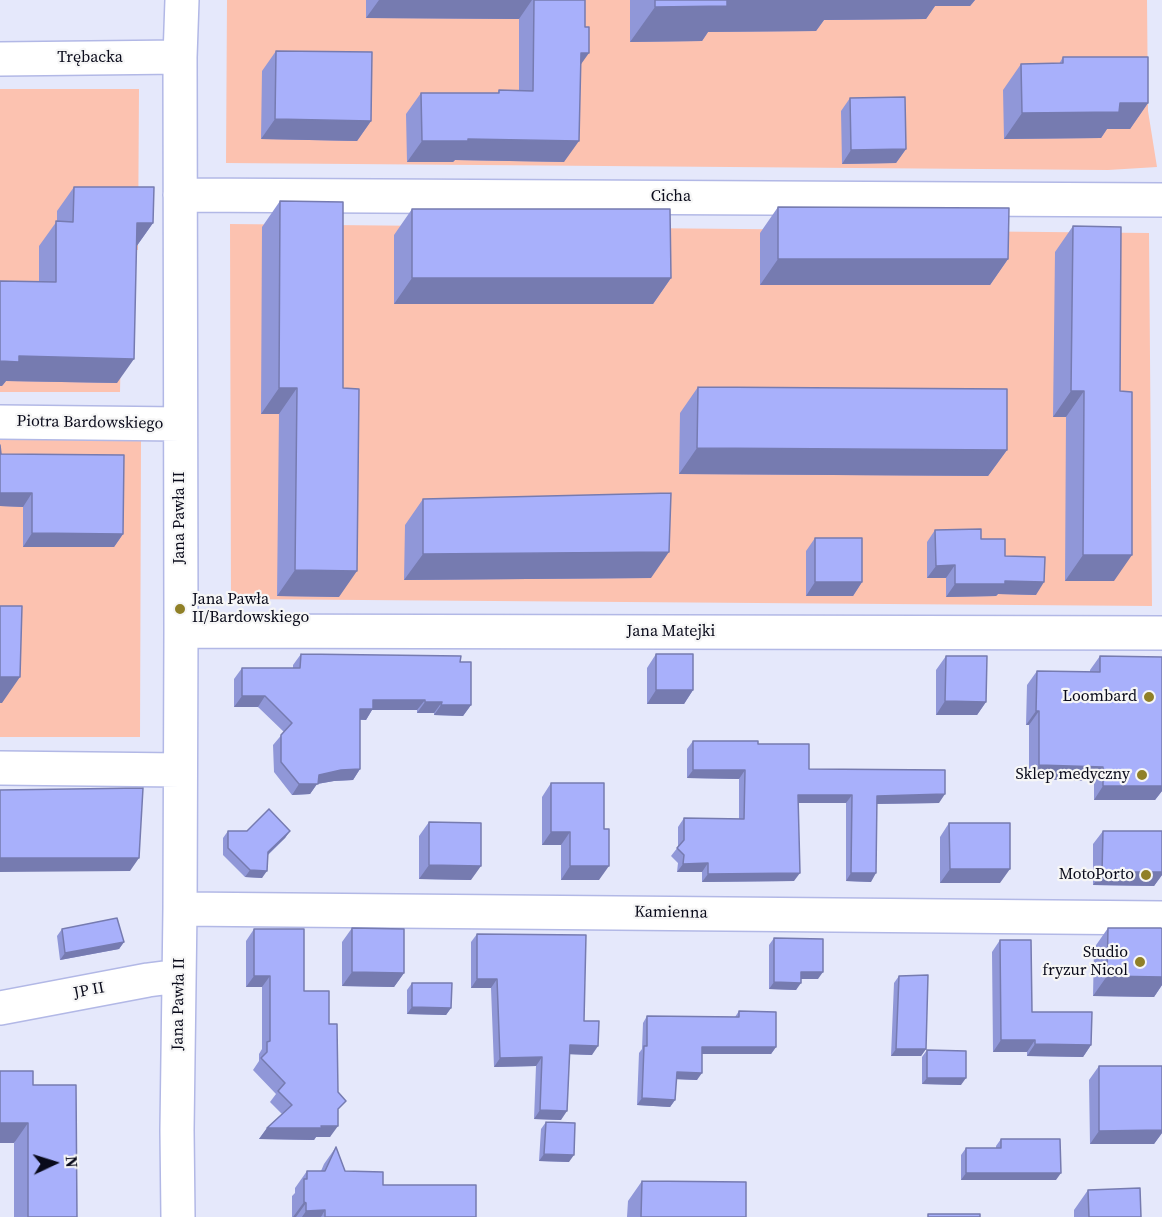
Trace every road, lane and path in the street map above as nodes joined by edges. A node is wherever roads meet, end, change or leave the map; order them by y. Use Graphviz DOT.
graph roads {
  1 [pos="182,0"];
  2 [pos="180,57"];
  3 [pos="0,59"];
  4 [pos="180,195"];
  5 [pos="1162,200"];
  6 [pos="0,422"];
  7 [pos="180,424"];
  8 [pos="181,631"];
  9 [pos="1162,633"];
  10 [pos="0,768"];
  11 [pos="180,770"];
  12 [pos="180,909"];
  13 [pos="1162,918"];
  14 [pos="179,976"];
  15 [pos="0,1008"];
  16 [pos="178,1217"];
  1 -- 2 [label="street, Jana Pawła II"];
  2 -- 3 [label="street, Trębacka"];
  2 -- 4 [label="street, Jana Pawła II"];
  4 -- 5 [label="street, Cicha"];
  4 -- 7 [label="street, Jana Pawła II"];
  6 -- 7 [label="street, Piotra Bardowskiego"];
  7 -- 8 [label="street, Jana Pawła II"];
  8 -- 9 [label="street, Jana Matejki"];
  8 -- 11 [label="street, Jana Pawła II"];
  10 -- 11 [label="street"];
  11 -- 12 [label="street, Jana Pawła II"];
  12 -- 13 [label="street, Kamienna"];
  12 -- 14 [label="street, Jana Pawła II"];
  14 -- 15 [label="street, JP II"];
  14 -- 16 [label="street, Jana Pawła II"];
}
